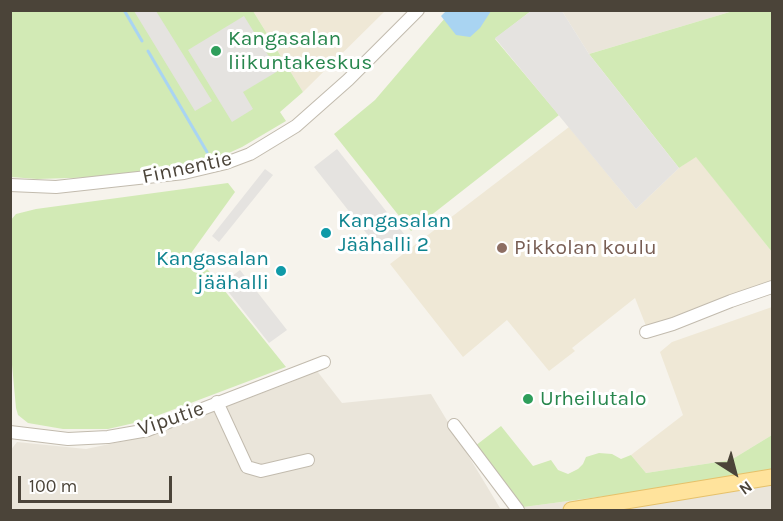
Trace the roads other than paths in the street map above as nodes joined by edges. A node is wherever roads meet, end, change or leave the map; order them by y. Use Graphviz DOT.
graph roads {
  1 [pos="418,10"];
  2 [pos="10,185"];
  3 [pos="772,287"];
  4 [pos="646,332"];
  5 [pos="324,362"];
  6 [pos="217,402"];
  7 [pos="454,425"];
  8 [pos="10,432"];
  9 [pos="308,460"];
  10 [pos="772,477"];
  11 [pos="518,510"];
  12 [pos="571,510"];
  1 -- 2 [label="street, Finnentie"];
  3 -- 4 [label="street"];
  5 -- 6 [label="street, Viputie"];
  6 -- 8 [label="street, Viputie"];
  6 -- 9 [label="street"];
  7 -- 11 [label="street"];
  10 -- 12 [label="main road"];
}
